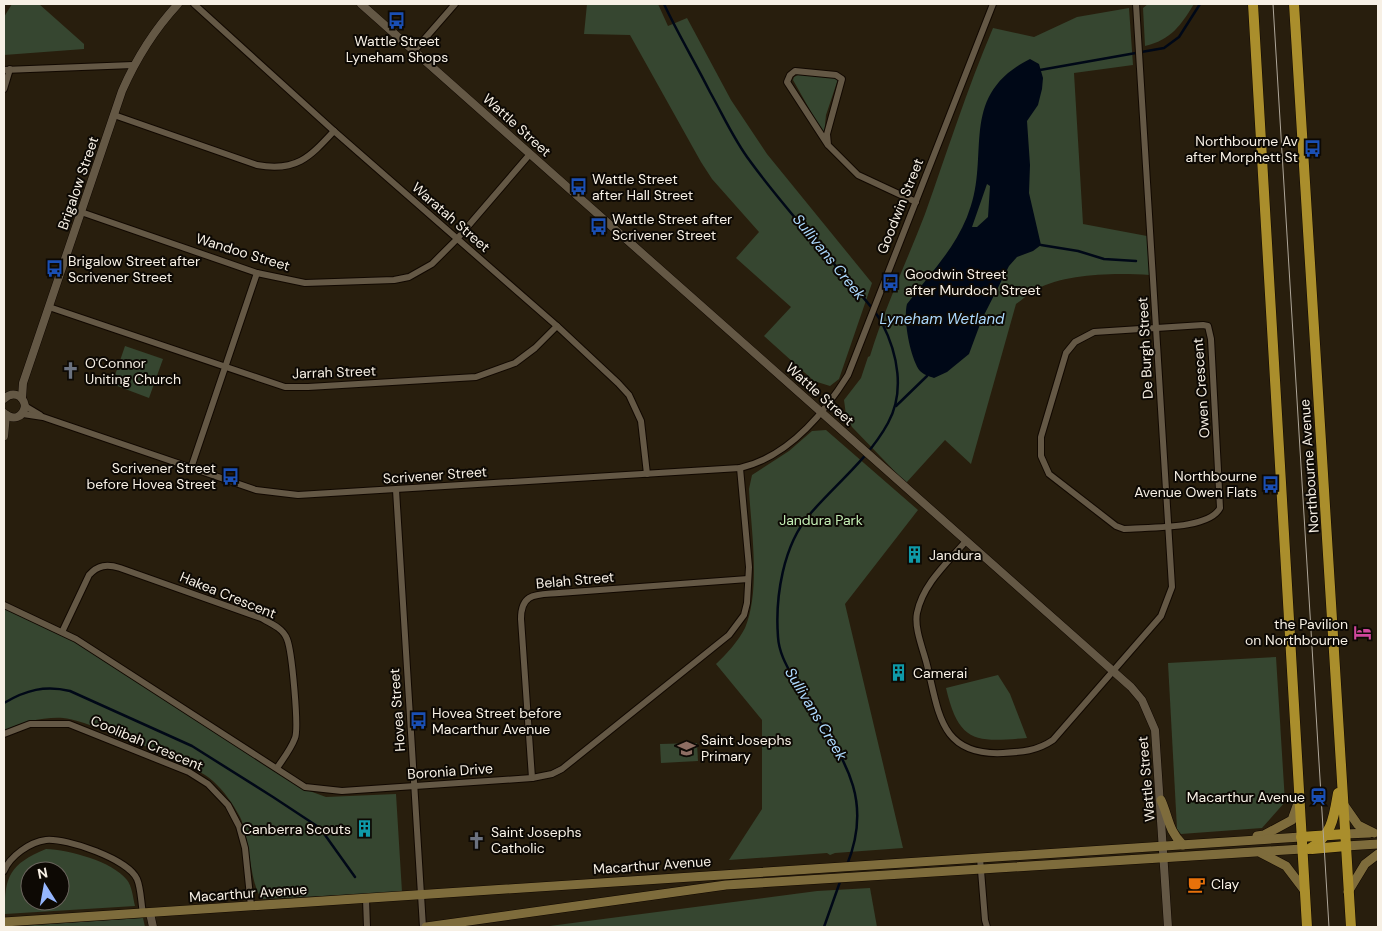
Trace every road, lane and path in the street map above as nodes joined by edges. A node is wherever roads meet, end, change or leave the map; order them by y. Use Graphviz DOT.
graph roads {
  1 [pos="178,4"];
  2 [pos="194,4"];
  3 [pos="361,4"];
  4 [pos="455,4"];
  5 [pos="993,4"];
  6 [pos="1136,4"];
  7 [pos="1253,4"];
  8 [pos="1294,4"];
  9 [pos="414,51"];
  10 [pos="133,66"];
  11 [pos="7,70"];
  12 [pos="4,89"];
  13 [pos="114,115"];
  14 [pos="334,131"];
  15 [pos="828,144"];
  16 [pos="530,154"];
  17 [pos="916,202"];
  18 [pos="81,212"];
  19 [pos="457,239"];
  20 [pos="257,273"];
  21 [pos="49,307"];
  22 [pos="557,326"];
  23 [pos="1156,328"];
  24 [pos="226,367"];
  25 [pos="23,382"];
  26 [pos="6,397"];
  27 [pos="24,406"];
  28 [pos="820,412"];
  29 [pos="8,415"];
  30 [pos="4,435"];
  31 [pos="192,468"];
  32 [pos="740,468"];
  33 [pos="647,474"];
  34 [pos="396,490"];
  35 [pos="1168,526"];
  36 [pos="966,541"];
  37 [pos="748,580"];
  38 [pos="4,605"];
  39 [pos="62,630"];
  40 [pos="1113,671"];
  41 [pos="4,734"];
  42 [pos="277,768"];
  43 [pos="1341,772"];
  44 [pos="532,778"];
  45 [pos="415,786"];
  46 [pos="1299,794"];
  47 [pos="1161,800"];
  48 [pos="1343,803"];
  49 [pos="1376,832"];
  50 [pos="1345,834"];
  51 [pos="1326,836"];
  52 [pos="1301,837"];
  53 [pos="1227,842"];
  54 [pos="1378,844"];
  55 [pos="1183,845"];
  56 [pos="1346,846"];
  57 [pos="1306,849"];
  58 [pos="1260,852"];
  59 [pos="1165,853"];
  60 [pos="1378,854"];
  61 [pos="980,858"];
  62 [pos="982,868"];
  63 [pos="4,871"];
  64 [pos="725,874"];
  65 [pos="726,884"];
  66 [pos="1305,891"];
  67 [pos="1348,892"];
  68 [pos="422,895"];
  69 [pos="366,899"];
  70 [pos="250,906"];
  71 [pos="147,913"];
  72 [pos="4,922"];
  73 [pos="152,927"];
  74 [pos="367,927"];
  75 [pos="424,927"];
  76 [pos="987,927"];
  77 [pos="1168,927"];
  78 [pos="1307,927"];
  79 [pos="1350,927"];
  1 -- 10 [label="street, Brigalow Street"];
  2 -- 14 [label="street, Waratah Street"];
  3 -- 9 [label="street, Wattle Street"];
  4 -- 9 [label="street"];
  5 -- 17 [label="street, Goodwin Street"];
  6 -- 23 [label="street, De Burgh Street"];
  7 -- 46 [label="highway, Northbourne Avenue"];
  8 -- 43 [label="highway, Northbourne Avenue"];
  9 -- 16 [label="street, Wattle Street"];
  10 -- 11 [label="street"];
  10 -- 13 [label="street, Brigalow Street"];
  11 -- 12 [label="street"];
  13 -- 14 [label="street"];
  13 -- 18 [label="street, Brigalow Street"];
  14 -- 19 [label="street, Waratah Street"];
  15 -- 15 [label="street"];
  15 -- 17 [label="street"];
  16 -- 19 [label="street, Wandoo Street"];
  16 -- 28 [label="street, Wattle Street"];
  17 -- 28 [label="street, Goodwin Street"];
  18 -- 20 [label="street, Wandoo Street"];
  18 -- 21 [label="street, Brigalow Street"];
  19 -- 20 [label="street, Wandoo Street"];
  19 -- 22 [label="street, Waratah Street"];
  20 -- 24 [label="street"];
  21 -- 24 [label="street, Jarrah Street"];
  21 -- 25 [label="street, Brigalow Street"];
  22 -- 24 [label="street, Jarrah Street"];
  22 -- 33 [label="street, Waratah Street"];
  23 -- 35 [label="street, De Burgh Street"];
  23 -- 35 [label="street, Owen Crescent"];
  23 -- 35 [label="street, Owen Crescent"];
  24 -- 31 [label="street"];
  25 -- 26 [label="street, Brigalow Street"];
  25 -- 27 [label="street, Brigalow Street"];
  26 -- 27 [label="street"];
  27 -- 29 [label="street"];
  27 -- 31 [label="street, Scrivener Street"];
  28 -- 32 [label="street, Scrivener Street"];
  28 -- 36 [label="street, Wattle Street"];
  29 -- 30 [label="street"];
  31 -- 34 [label="street, Scrivener Street"];
  32 -- 33 [label="street, Scrivener Street"];
  32 -- 37 [label="street, Boronia Drive"];
  33 -- 34 [label="street, Scrivener Street"];
  34 -- 45 [label="street, Hovea Street"];
  35 -- 40 [label="street, De Burgh Street"];
  36 -- 40 [label="street, Wattle Street"];
  36 -- 40 [label="street, De Burgh Street"];
  37 -- 44 [label="street, Boronia Drive"];
  37 -- 44 [label="street, Belah Street"];
  38 -- 39 [label="street, Boronia Drive"];
  39 -- 42 [label="street, Boronia Drive"];
  39 -- 42 [label="street, Hakea Crescent"];
  40 -- 47 [label="street, Wattle Street"];
  41 -- 70 [label="street, Coolibah Crescent"];
  42 -- 45 [label="street, Boronia Drive"];
  43 -- 48 [label="highway, Northbourne Avenue"];
  43 -- 51 [label="highway"];
  44 -- 45 [label="street, Boronia Drive"];
  45 -- 68 [label="street, Hovea Street"];
  46 -- 52 [label="highway, Northbourne Avenue"];
  46 -- 53 [label="main road"];
  47 -- 55 [label="main road"];
  47 -- 59 [label="street, Wattle Street"];
  48 -- 49 [label="main road"];
  48 -- 50 [label="highway, Northbourne Avenue"];
  49 -- 50 [label="main road"];
  50 -- 51 [label="highway"];
  50 -- 56 [label="highway, Northbourne Avenue"];
  51 -- 52 [label="highway"];
  51 -- 57 [label="highway"];
  52 -- 53 [label="main road, Macarthur Avenue"];
  52 -- 57 [label="highway, Northbourne Avenue"];
  53 -- 55 [label="main road, Macarthur Avenue"];
  54 -- 56 [label="main road"];
  55 -- 59 [label="main road, Macarthur Avenue"];
  56 -- 57 [label="highway, Macarthur Avenue"];
  56 -- 67 [label="highway, Northbourne Avenue"];
  57 -- 58 [label="main road, Macarthur Avenue"];
  57 -- 66 [label="highway, Northbourne Avenue"];
  58 -- 59 [label="main road, Macarthur Avenue"];
  58 -- 66 [label="main road"];
  59 -- 61 [label="main road, Macarthur Avenue"];
  59 -- 62 [label="main road, Macarthur Avenue"];
  59 -- 77 [label="street, Wattle Street"];
  60 -- 67 [label="main road"];
  61 -- 62 [label="street"];
  61 -- 64 [label="main road, Macarthur Avenue"];
  62 -- 65 [label="main road, Macarthur Avenue"];
  62 -- 76 [label="street"];
  63 -- 71 [label="street"];
  64 -- 65 [label="main road"];
  64 -- 68 [label="main road, Macarthur Avenue"];
  65 -- 75 [label="main road, Macarthur Avenue"];
  66 -- 78 [label="highway, Northbourne Avenue"];
  67 -- 79 [label="highway, Northbourne Avenue"];
  68 -- 69 [label="main road, Macarthur Avenue"];
  68 -- 75 [label="street, Hovea Street"];
  69 -- 70 [label="main road, Macarthur Avenue"];
  69 -- 74 [label="street"];
  70 -- 71 [label="main road, Macarthur Avenue"];
  71 -- 72 [label="main road, Macarthur Avenue"];
  71 -- 73 [label="street"];
}
